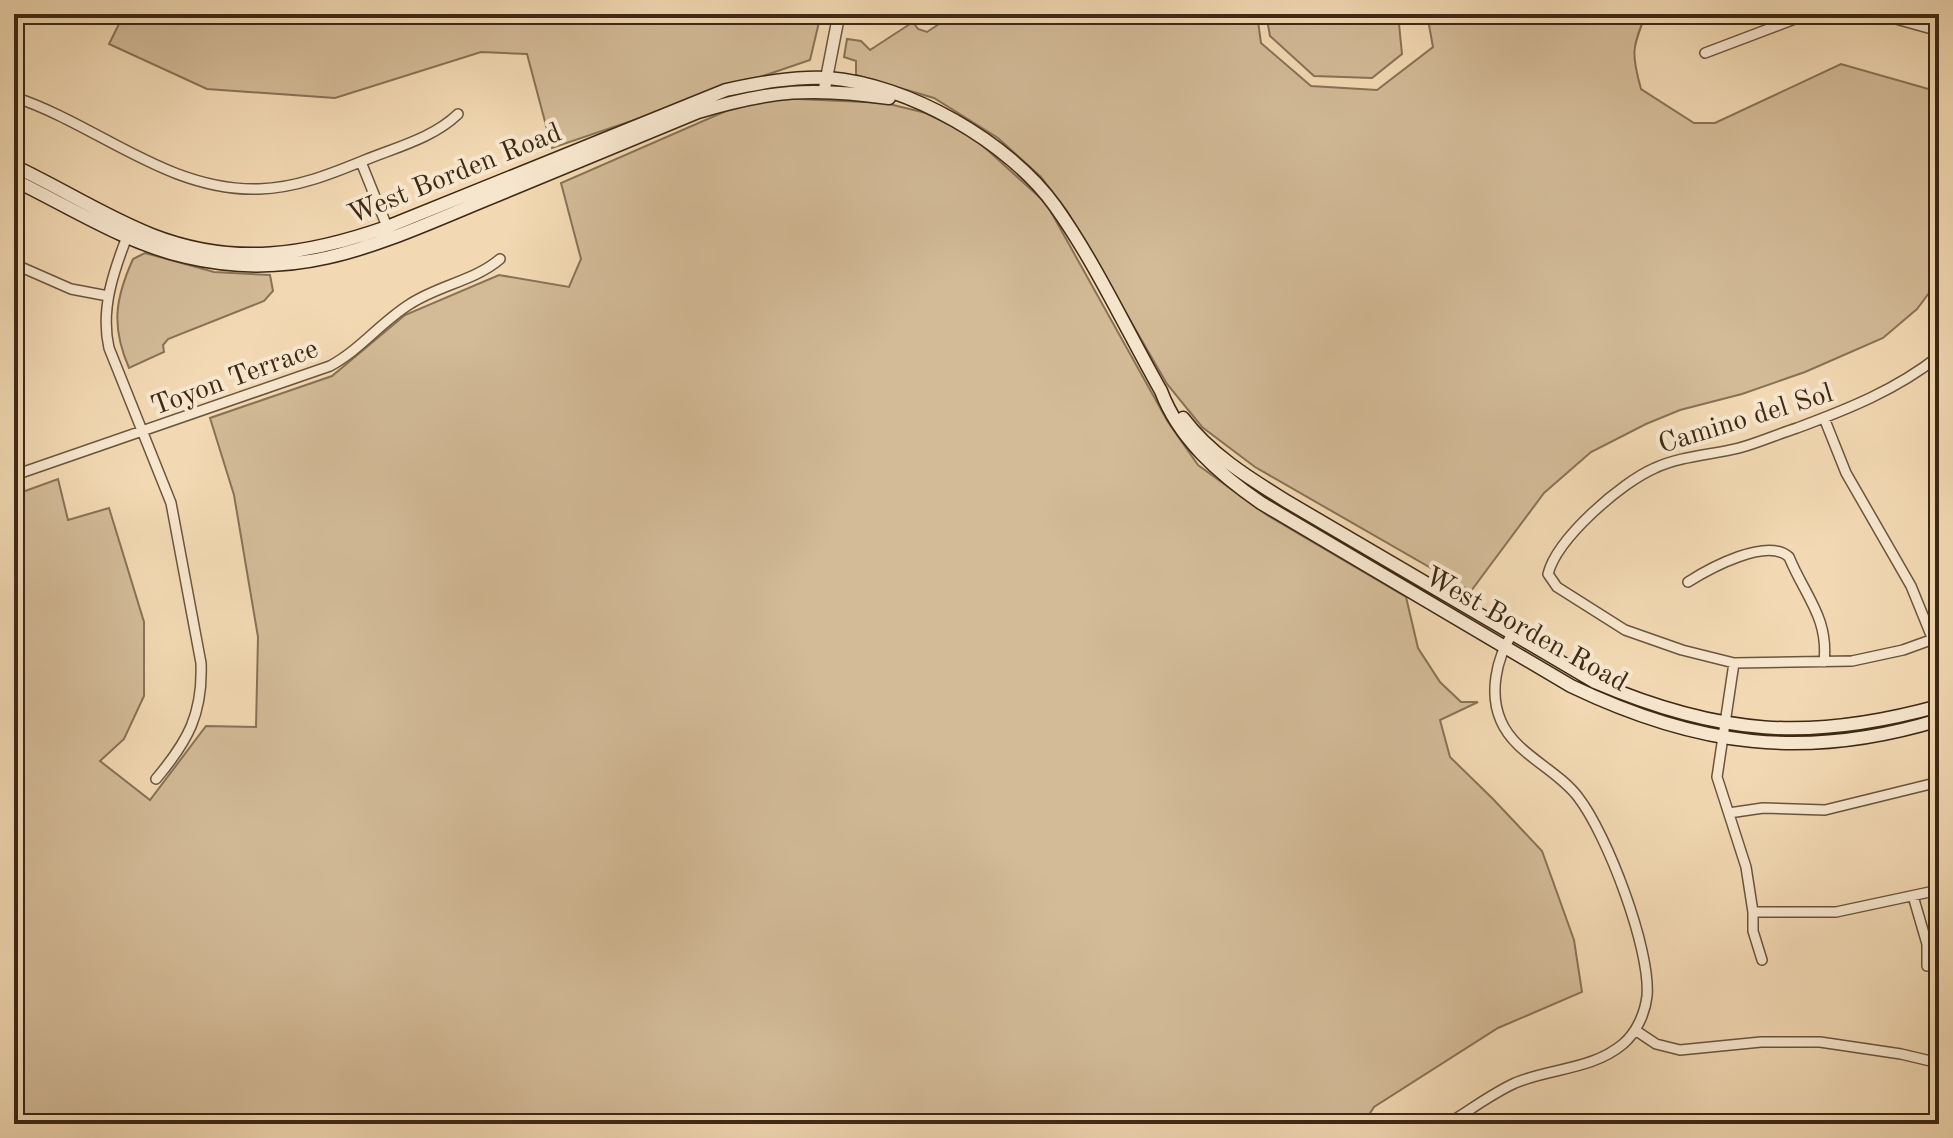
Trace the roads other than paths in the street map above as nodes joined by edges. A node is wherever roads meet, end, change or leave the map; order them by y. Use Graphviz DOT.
graph roads {
  1 [pos="839,14"];
  2 [pos="1808,14"];
  3 [pos="1878,14"];
  4 [pos="1939,31"];
  5 [pos="1705,53"];
  6 [pos="826,84"];
  7 [pos="14,97"];
  8 [pos="458,114"];
  9 [pos="361,162"];
  10 [pos="14,166"];
  11 [pos="14,180"];
  12 [pos="129,231"];
  13 [pos="389,232"];
  14 [pos="500,259"];
  15 [pos="14,264"];
  16 [pos="108,296"];
  17 [pos="1939,356"];
  18 [pos="1161,391"];
  19 [pos="1824,418"];
  20 [pos="142,432"];
  21 [pos="15,475"];
  22 [pos="1688,582"];
  23 [pos="1512,634"];
  24 [pos="1936,638"];
  25 [pos="1504,646"];
  26 [pos="1824,662"];
  27 [pos="1734,663"];
  28 [pos="1939,706"];
  29 [pos="1939,720"];
  30 [pos="1725,731"];
  31 [pos="156,779"];
  32 [pos="1939,782"];
  33 [pos="1729,813"];
  34 [pos="1939,890"];
  35 [pos="1913,896"];
  36 [pos="1753,912"];
  37 [pos="1762,960"];
  38 [pos="1927,966"];
  39 [pos="1635,1030"];
  40 [pos="1939,1063"];
  41 [pos="1449,1124"];
  1 -- 6 [label="street"];
  2 -- 5 [label="street"];
  3 -- 4 [label="street"];
  6 -- 13 [label="main road, West Borden Road"];
  6 -- 18 [label="main road, West Borden Road"];
  7 -- 9 [label="street"];
  8 -- 9 [label="street"];
  9 -- 13 [label="street"];
  10 -- 12 [label="main road, West Borden Road"];
  11 -- 12 [label="main road, West Borden Road"];
  12 -- 13 [label="main road, West Borden Road"];
  12 -- 16 [label="street"];
  14 -- 20 [label="street, Toyon Terrace"];
  15 -- 16 [label="street"];
  16 -- 20 [label="street"];
  17 -- 19 [label="street, Camino del Sol"];
  18 -- 23 [label="main road, West Borden Road"];
  18 -- 25 [label="main road, West Borden Road"];
  19 -- 24 [label="street"];
  19 -- 27 [label="street, Camino del Sol"];
  20 -- 21 [label="street, Toyon Terrace"];
  20 -- 31 [label="street"];
  22 -- 26 [label="street"];
  23 -- 25 [label="street"];
  23 -- 30 [label="main road, West Borden Road"];
  24 -- 26 [label="street"];
  25 -- 30 [label="main road, West Borden Road"];
  25 -- 39 [label="street"];
  26 -- 27 [label="street"];
  27 -- 30 [label="street"];
  28 -- 30 [label="main road, West Borden Road"];
  29 -- 30 [label="main road, West Borden Road"];
  30 -- 33 [label="street"];
  32 -- 33 [label="street"];
  33 -- 36 [label="street"];
  34 -- 35 [label="street"];
  35 -- 36 [label="street"];
  35 -- 38 [label="street"];
  36 -- 37 [label="street"];
  39 -- 40 [label="street"];
  39 -- 41 [label="street"];
}
